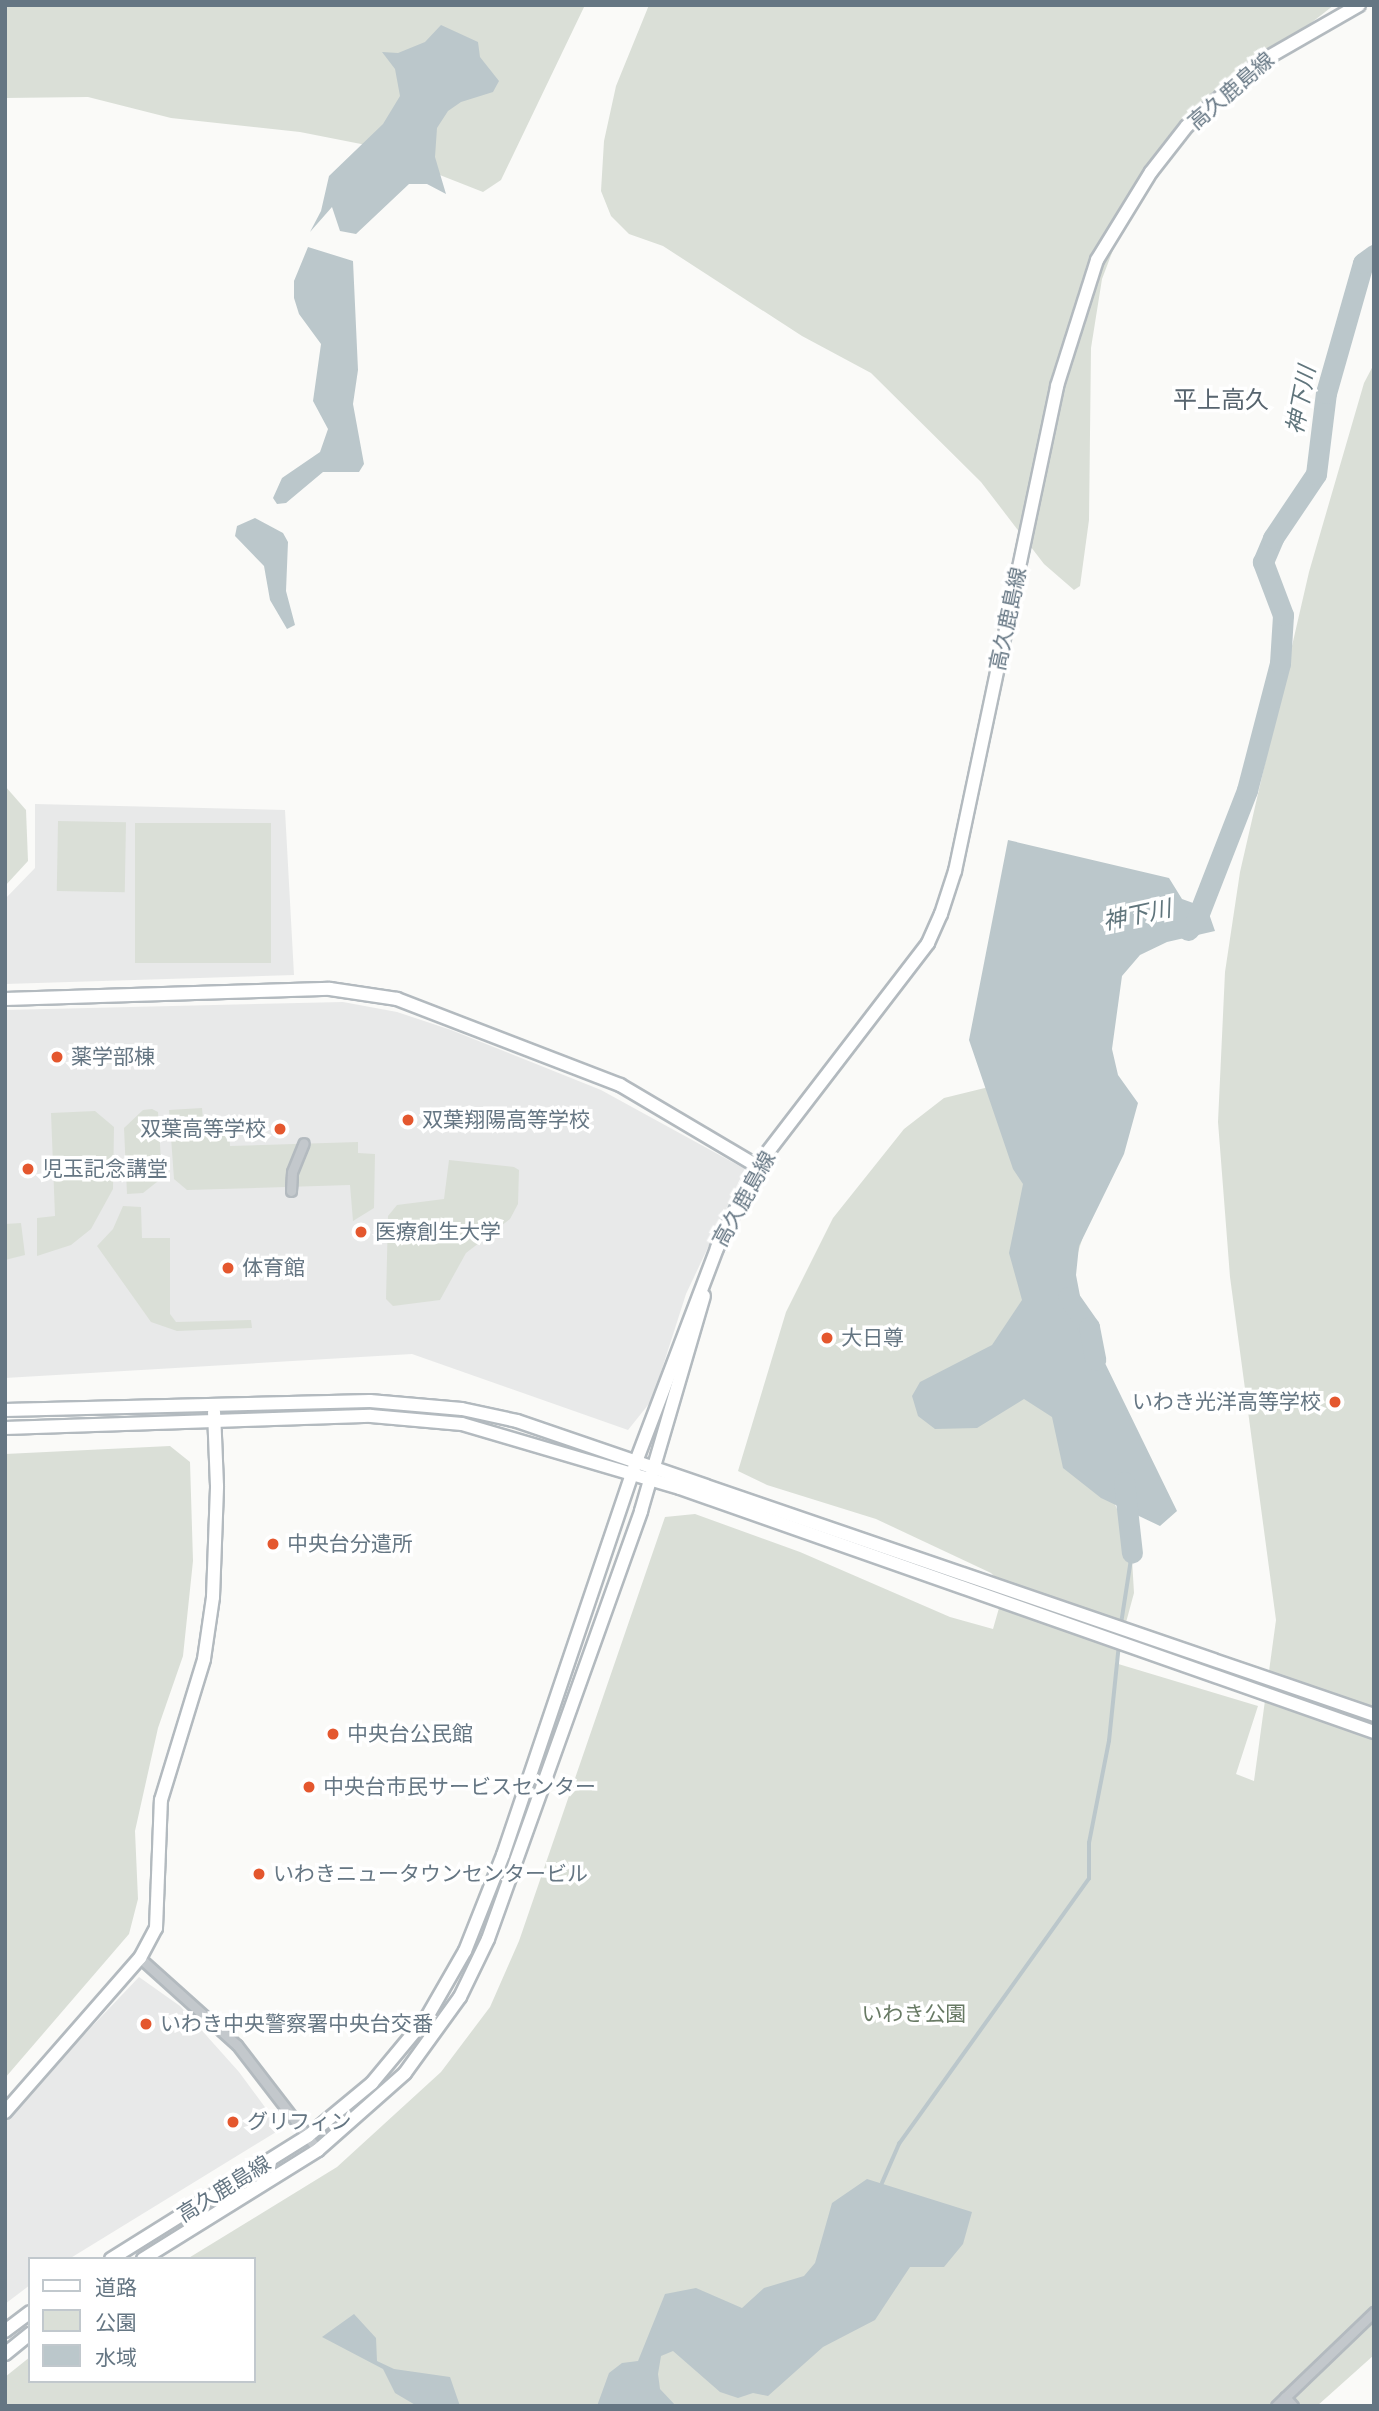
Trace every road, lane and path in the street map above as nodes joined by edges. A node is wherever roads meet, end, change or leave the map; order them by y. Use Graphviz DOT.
graph roads {
  1 [pos="1359,5"];
  2 [pos="5,999"];
  3 [pos="304,1143"];
  4 [pos="757,1166"];
  5 [pos="292,1191"];
  6 [pos="704,1282"];
  7 [pos="214,1405"];
  8 [pos="5,1410"];
  9 [pos="215,1421"];
  10 [pos="5,1427"];
  11 [pos="637,1459"];
  12 [pos="654,1464"];
  13 [pos="632,1474"];
  14 [pos="650,1480"];
  15 [pos="1374,1715"];
  16 [pos="1374,1732"];
  17 [pos="140,1958"];
  18 [pos="5,2112"];
  19 [pos="308,2136"];
  20 [pos="318,2150"];
  21 [pos="114,2257"];
  22 [pos="146,2257"];
  23 [pos="1374,2312"];
  24 [pos="28,2314"];
  25 [pos="5,2331"];
  26 [pos="28,2336"];
  27 [pos="5,2354"];
  28 [pos="1285,2397"];
  29 [pos="1276,2406"];
  30 [pos="1293,2406"];
  1 -- 4 [label="street, 高久鹿島線"];
  2 -- 4 [label="street"];
  3 -- 5 [label="street"];
  4 -- 6 [label="street, 高久鹿島線"];
  6 -- 11 [label="street, 高久鹿島線"];
  6 -- 12 [label="street, 高久鹿島線"];
  7 -- 8 [label="street"];
  7 -- 9 [label="street"];
  7 -- 11 [label="street"];
  9 -- 10 [label="street"];
  9 -- 13 [label="street"];
  9 -- 17 [label="street"];
  11 -- 12 [label="street"];
  11 -- 13 [label="street, 高久鹿島線"];
  12 -- 14 [label="street, 高久鹿島線"];
  12 -- 15 [label="street"];
  13 -- 14 [label="street"];
  13 -- 19 [label="street, 高久鹿島線"];
  14 -- 16 [label="street"];
  14 -- 20 [label="street, 高久鹿島線"];
  17 -- 18 [label="street"];
  17 -- 19 [label="street"];
  19 -- 20 [label="street"];
  19 -- 21 [label="street, 高久鹿島線"];
  20 -- 22 [label="street, 高久鹿島線"];
  23 -- 28 [label="street"];
  24 -- 25 [label="street"];
  26 -- 27 [label="street"];
  28 -- 29 [label="street"];
  28 -- 30 [label="street"];
}
